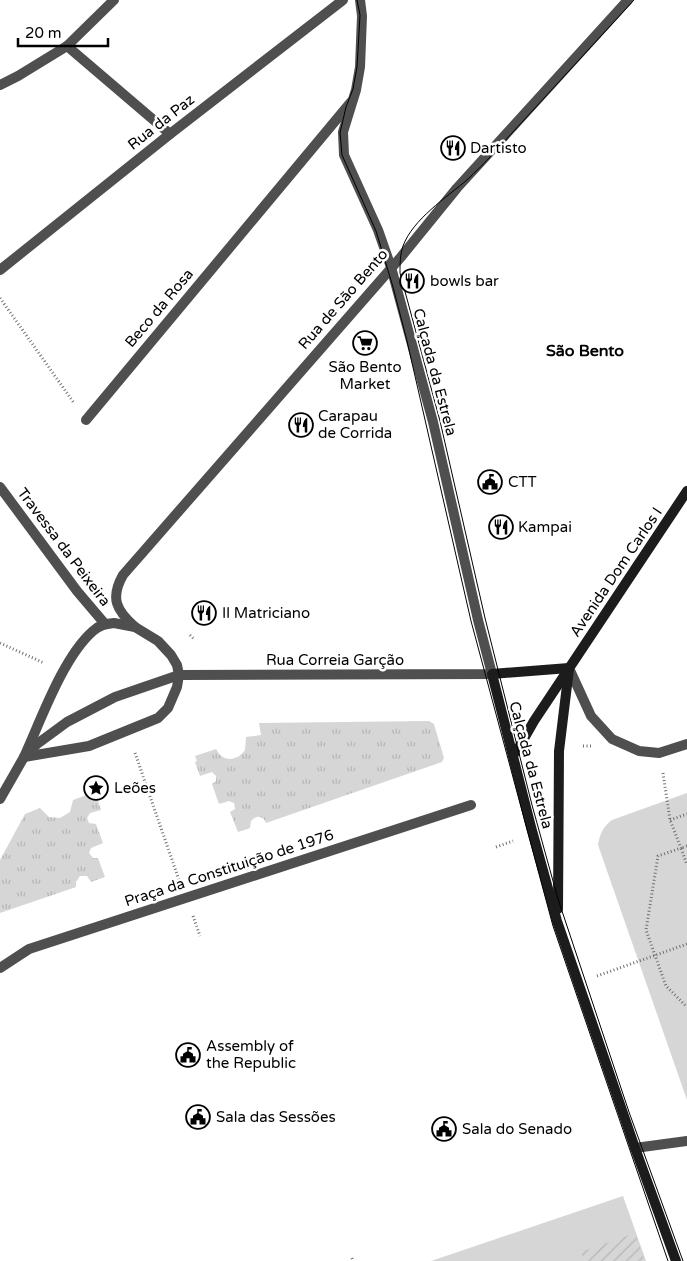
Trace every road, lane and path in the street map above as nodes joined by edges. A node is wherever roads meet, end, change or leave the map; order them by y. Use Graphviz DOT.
graph roads {
  1 [pos="114,0"];
  2 [pos="343,0"];
  3 [pos="360,0"];
  4 [pos="628,0"];
  5 [pos="67,46"];
  6 [pos="0,85"];
  7 [pos="351,102"];
  8 [pos="170,134"];
  9 [pos="391,267"];
  10 [pos="0,270"];
  11 [pos="0,298"];
  12 [pos="86,420"];
  13 [pos="0,487"];
  14 [pos="687,492"];
  15 [pos="104,624"];
  16 [pos="135,626"];
  17 [pos="190,635"];
  18 [pos="195,640"];
  19 [pos="0,643"];
  20 [pos="39,660"];
  21 [pos="569,668"];
  22 [pos="492,674"];
  23 [pos="178,675"];
  24 [pos="687,744"];
  25 [pos="135,753"];
  26 [pos="659,753"];
  27 [pos="512,755"];
  28 [pos="24,757"];
  29 [pos="0,799"];
  30 [pos="471,806"];
  31 [pos="687,814"];
  32 [pos="670,820"];
  33 [pos="513,841"];
  34 [pos="687,846"];
  35 [pos="496,847"];
  36 [pos="681,848"];
  37 [pos="171,856"];
  38 [pos="687,865"];
  39 [pos="191,912"];
  40 [pos="557,921"];
  41 [pos="200,936"];
  42 [pos="687,944"];
  43 [pos="655,956"];
  44 [pos="0,968"];
  45 [pos="578,982"];
  46 [pos="687,1007"];
  47 [pos="687,1140"];
  48 [pos="634,1148"];
  49 [pos="676,1261"];
  1 -- 5 [label="street"];
  2 -- 8 [label="street, Rua da Paz"];
  3 -- 7 [label="street, Calçada da Estrela"];
  4 -- 9 [label="street, Rua de São Bento"];
  5 -- 6 [label="street"];
  5 -- 8 [label="street"];
  7 -- 9 [label="street, Calçada da Estrela"];
  7 -- 12 [label="street, Beco da Rosa"];
  8 -- 10 [label="street, Rua da Paz"];
  9 -- 16 [label="street, Rua de São Bento"];
  9 -- 22 [label="street, Calçada da Estrela"];
  11 -- 12 [label="path"];
  13 -- 15 [label="street, Travessa da Peixeira"];
  14 -- 21 [label="main road, Avenida Dom Carlos I"];
  15 -- 16 [label="street"];
  15 -- 28 [label="street"];
  16 -- 23 [label="street"];
  17 -- 18 [label="path"];
  19 -- 20 [label="path"];
  21 -- 22 [label="main road"];
  21 -- 26 [label="street"];
  21 -- 27 [label="main road, Avenida Dom Carlos I"];
  21 -- 40 [label="main road, Avenida Dom Carlos I"];
  22 -- 23 [label="street, Rua Correia Garção"];
  22 -- 27 [label="main road, Calçada da Estrela"];
  23 -- 28 [label="street, Rua Correia Garção"];
  23 -- 28 [label="street"];
  24 -- 26 [label="street"];
  25 -- 37 [label="path"];
  26 -- 32 [label="path"];
  27 -- 40 [label="main road, Calçada da Estrela"];
  28 -- 29 [label="street"];
  30 -- 44 [label="street, Praça da Constituição de 1976"];
  31 -- 32 [label="path"];
  32 -- 36 [label="path"];
  33 -- 35 [label="path"];
  34 -- 36 [label="path"];
  36 -- 38 [label="path"];
  36 -- 43 [label="path"];
  39 -- 41 [label="path"];
  40 -- 45 [label="main road, Calçada da Estrela"];
  42 -- 43 [label="path"];
  43 -- 45 [label="path"];
  43 -- 46 [label="path"];
  45 -- 48 [label="main road, Calçada da Estrela"];
  47 -- 48 [label="street"];
  48 -- 49 [label="main road, Calçada da Estrela"];
}
